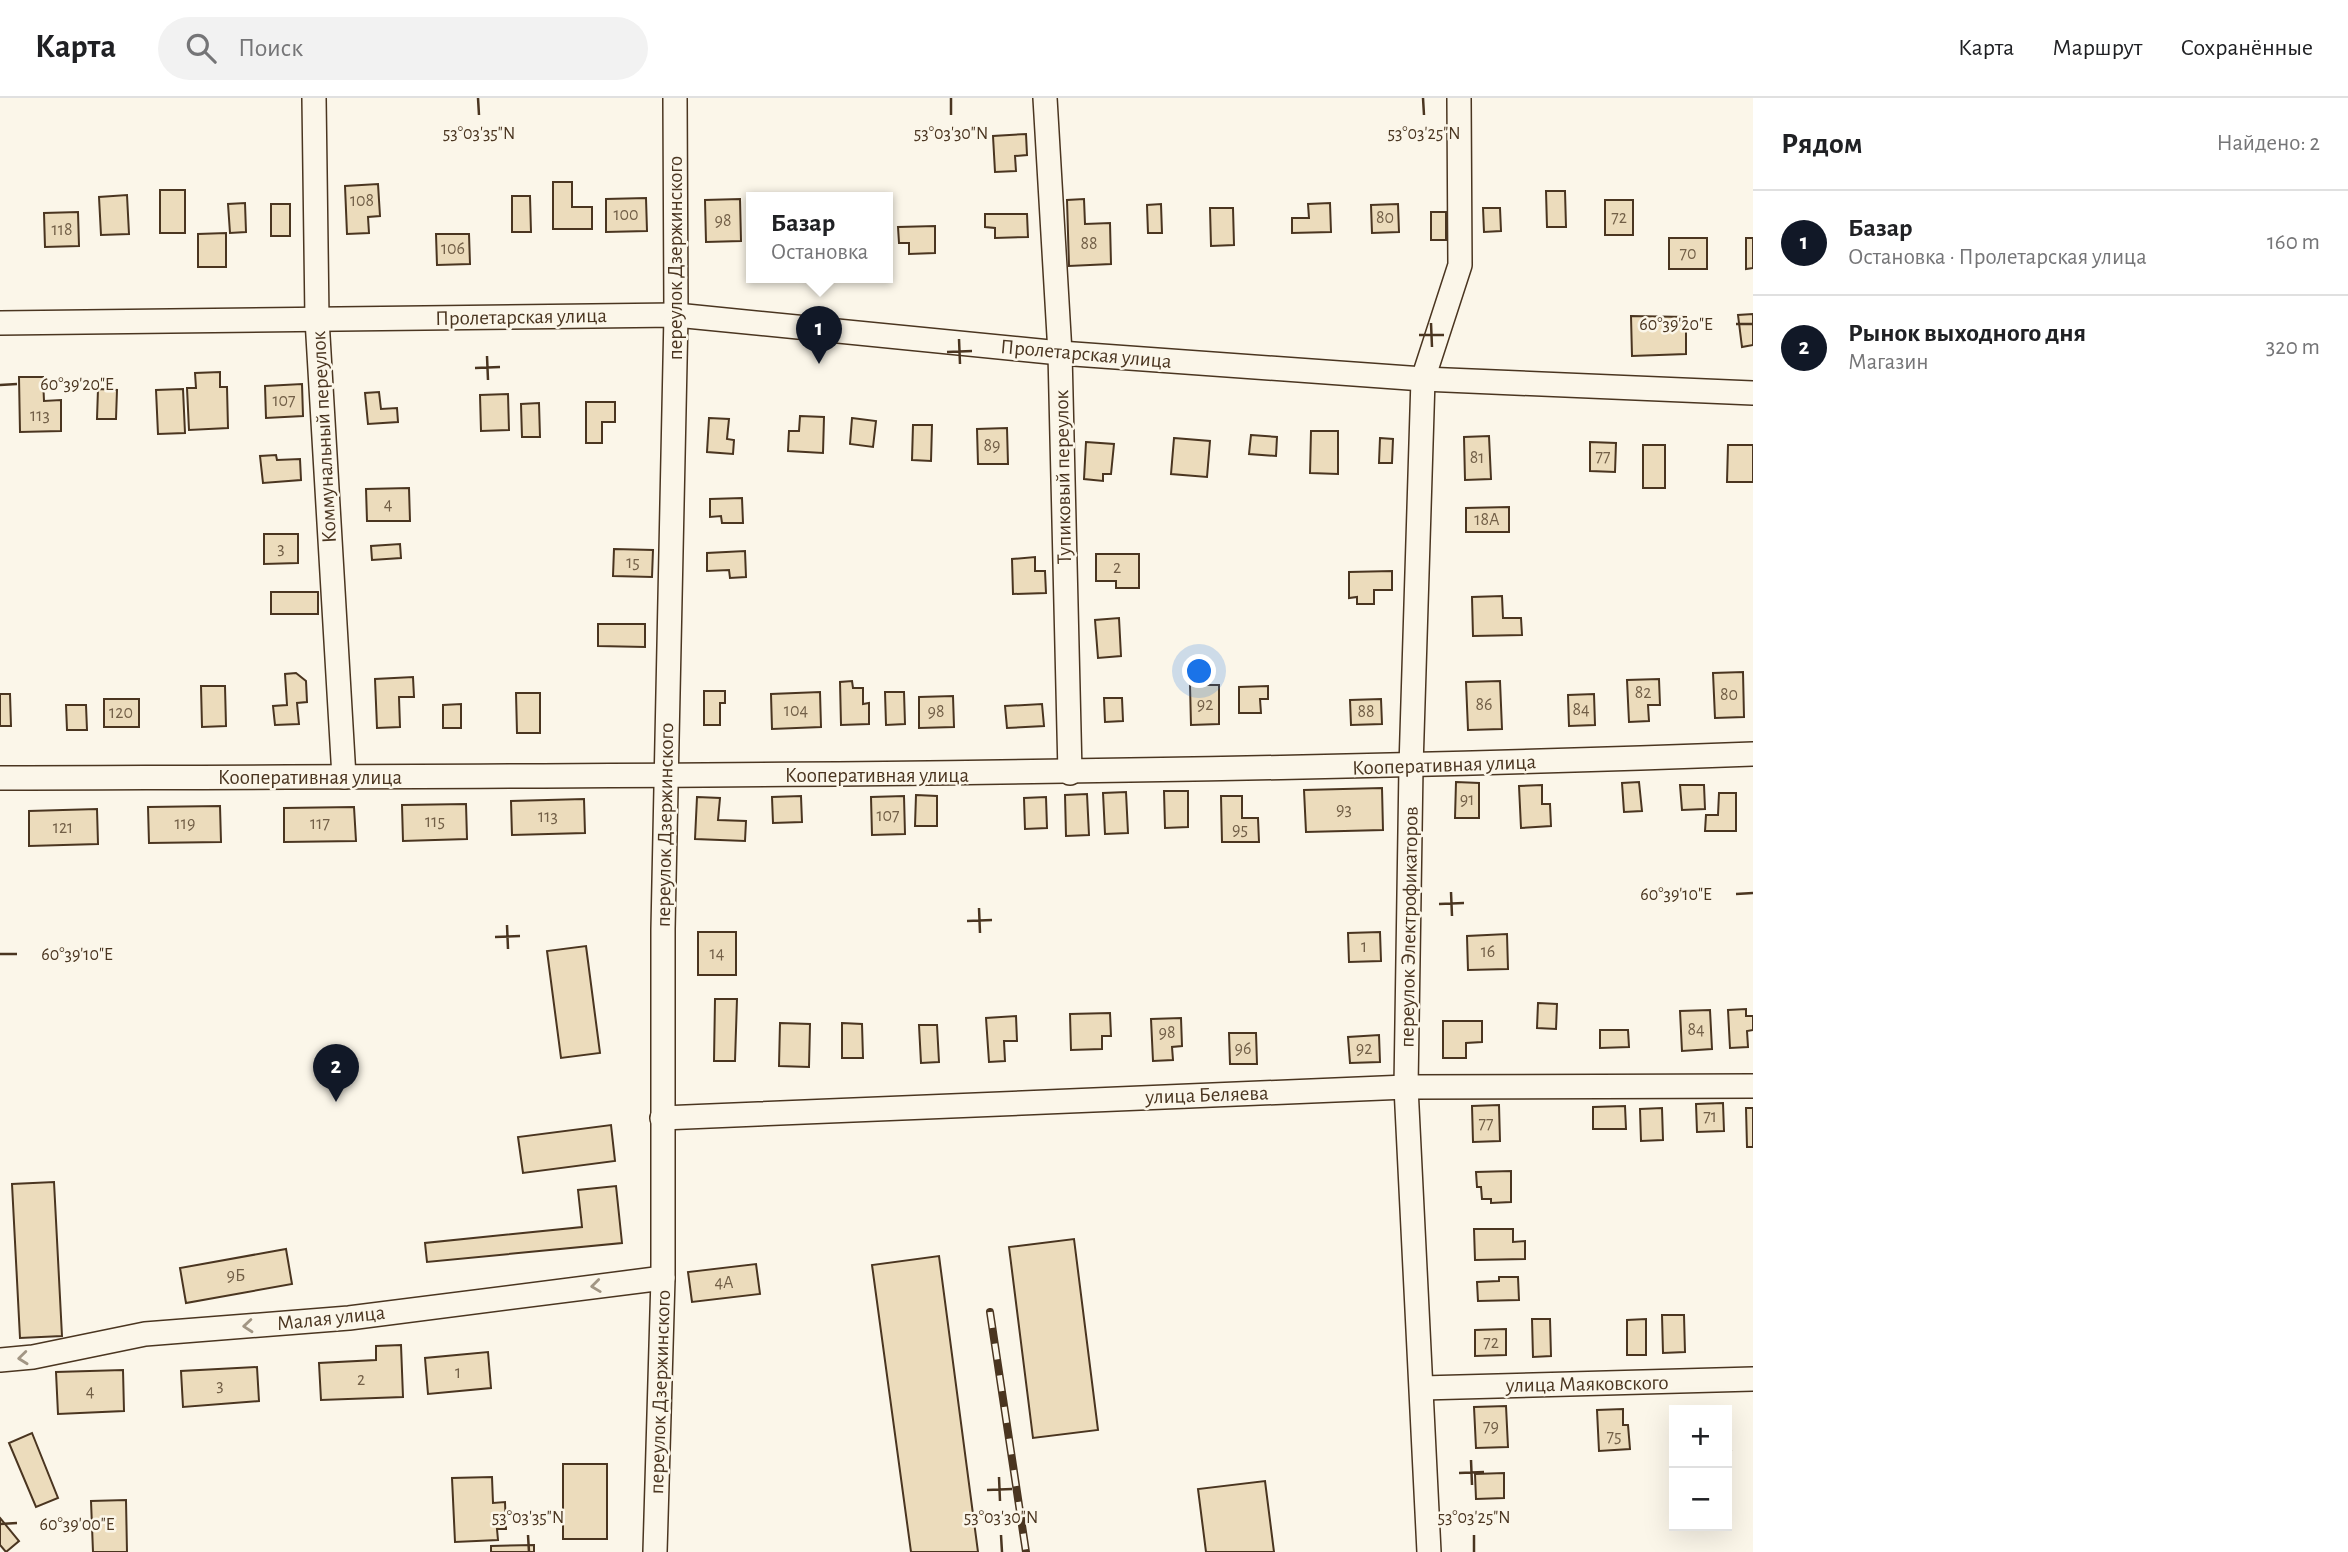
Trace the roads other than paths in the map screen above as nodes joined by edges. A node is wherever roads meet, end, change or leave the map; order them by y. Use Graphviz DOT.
graph roads {
  1 [pos="314,98"];
  2 [pos="675,98"];
  3 [pos="1045,98"];
  4 [pos="1460,98"];
  5 [pos="676,315"];
  6 [pos="317,319"];
  7 [pos="0,323"];
  8 [pos="1060,353"];
  9 [pos="1423,379"];
  10 [pos="1753,393"];
  11 [pos="1753,754"];
  12 [pos="1411,767"];
  13 [pos="1070,773"];
  14 [pos="666,776"];
  15 [pos="344,777"];
  16 [pos="0,778"];
  17 [pos="1753,1086"];
  18 [pos="1406,1087"];
  19 [pos="662,1118"];
  20 [pos="663,1278"];
  21 [pos="0,1360"];
  22 [pos="1753,1380"];
  23 [pos="1422,1388"];
  24 [pos="655,1552"];
  25 [pos="1429,1552"];
  1 -- 6 [label="street, Коммунальный переулок"];
  2 -- 5 [label="street, переулок Дзержинского"];
  3 -- 8 [label="street, Тупиковый переулок"];
  4 -- 9 [label="street, переулок Электрофикаторов"];
  5 -- 6 [label="street, Пролетарская улица"];
  5 -- 8 [label="street, Пролетарская улица"];
  5 -- 14 [label="street, переулок Дзержинского"];
  6 -- 7 [label="street, Пролетарская улица"];
  6 -- 15 [label="street, Коммунальный переулок"];
  8 -- 9 [label="street, Пролетарская улица"];
  8 -- 13 [label="street, Тупиковый переулок"];
  9 -- 10 [label="street, Пролетарская улица"];
  9 -- 12 [label="street, переулок Электрофикаторов"];
  11 -- 12 [label="street, Кооперативная улица"];
  12 -- 13 [label="street, Кооперативная улица"];
  12 -- 18 [label="street, переулок Электрофикаторов"];
  13 -- 14 [label="street, Кооперативная улица"];
  14 -- 15 [label="street, Кооперативная улица"];
  14 -- 19 [label="street, переулок Дзержинского"];
  15 -- 16 [label="street, Кооперативная улица"];
  17 -- 18 [label="street, улица Беляева"];
  18 -- 19 [label="street, улица Беляева"];
  18 -- 23 [label="street, переулок Электрофикаторов"];
  19 -- 20 [label="street, переулок Дзержинского"];
  20 -- 21 [label="street, Малая улица, one-way"];
  20 -- 24 [label="street, переулок Дзержинского"];
  22 -- 23 [label="street, улица Маяковского"];
  23 -- 25 [label="street, переулок Электрофикаторов"];
}
